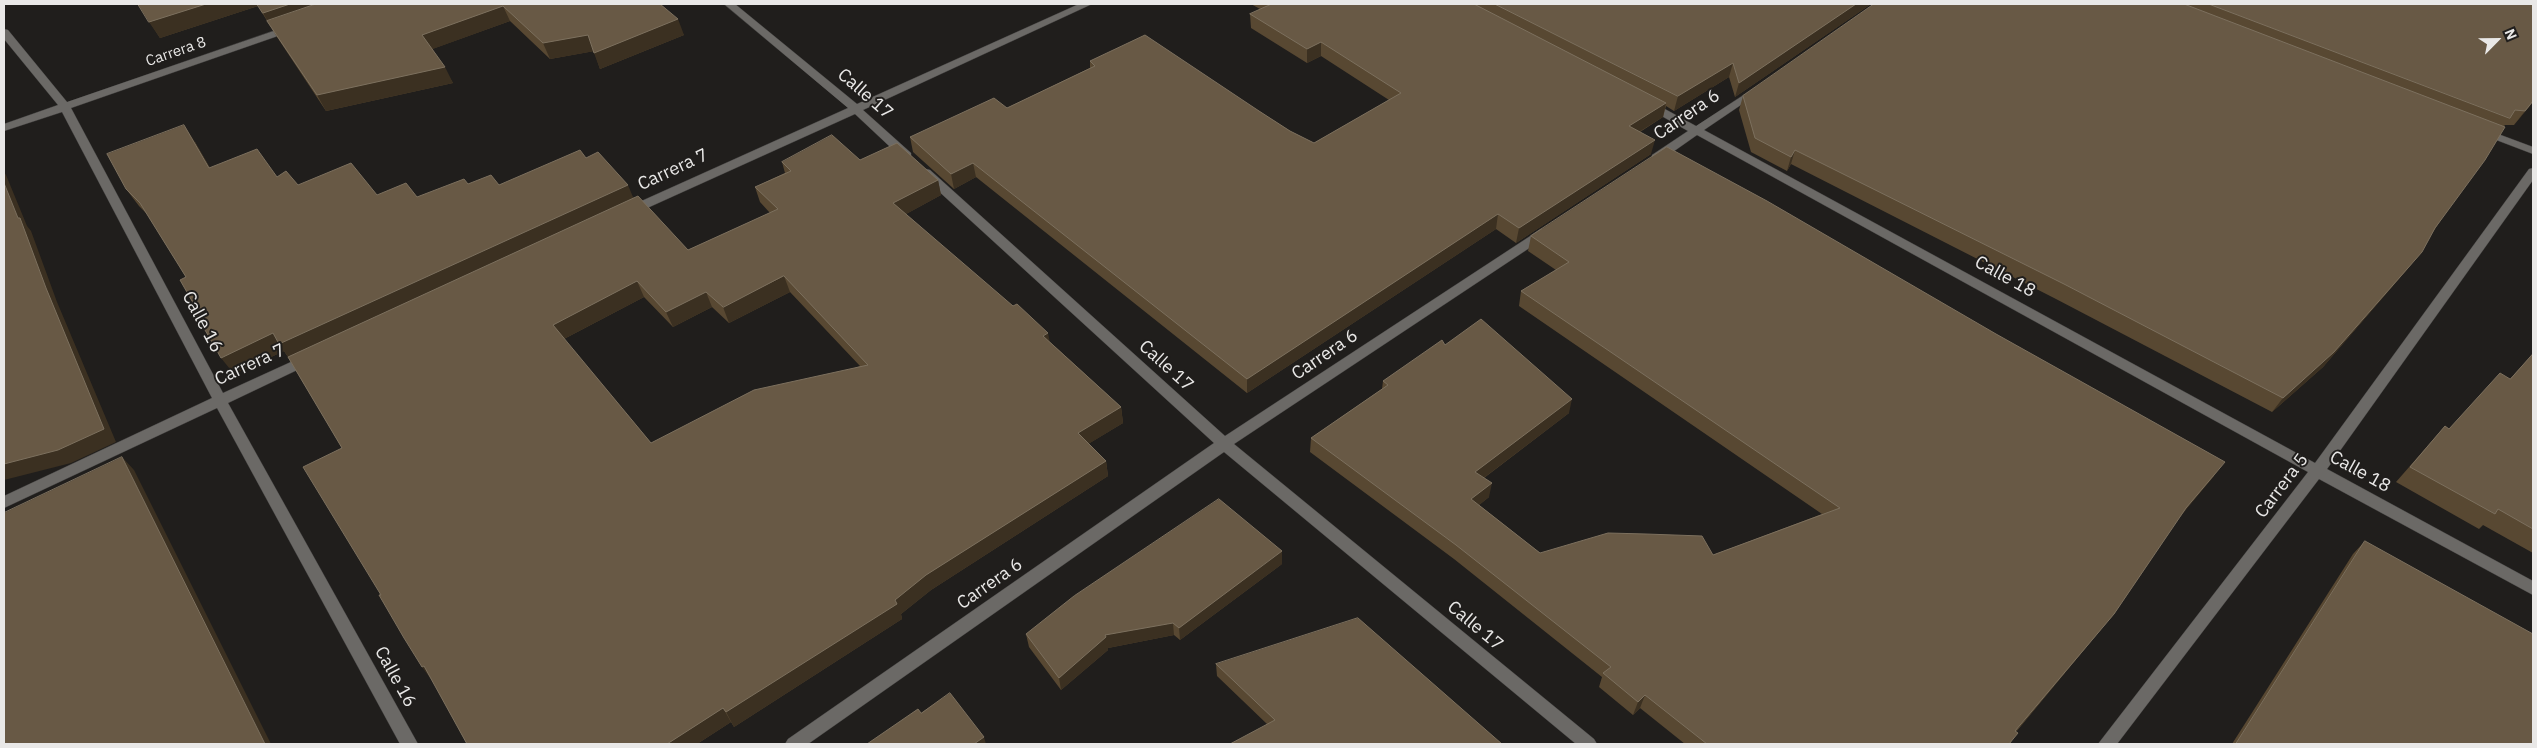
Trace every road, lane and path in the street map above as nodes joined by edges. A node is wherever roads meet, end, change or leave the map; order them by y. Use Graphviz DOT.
graph roads {
  1 [pos="729,4"];
  2 [pos="1087,4"];
  3 [pos="303,23"];
  4 [pos="4,32"];
  5 [pos="1770,80"];
  6 [pos="1638,98"];
  7 [pos="65,107"];
  8 [pos="854,108"];
  9 [pos="2468,126"];
  10 [pos="4,128"];
  11 [pos="1699,130"];
  12 [pos="2533,151"];
  13 [pos="1641,168"];
  14 [pos="2533,172"];
  15 [pos="618,216"];
  16 [pos="1557,223"];
  17 [pos="320,354"];
  18 [pos="220,400"];
  19 [pos="1224,444"];
  20 [pos="2318,470"];
  21 [pos="4,502"];
  22 [pos="2533,589"];
  23 [pos="409,744"];
  24 [pos="794,744"];
  25 [pos="1588,744"];
  26 [pos="2107,744"];
  1 -- 8 [label="street, Calle 17"];
  2 -- 8 [label="street, Carrera 7"];
  3 -- 7 [label="street, Carrera 8"];
  4 -- 7 [label="street, Calle 16"];
  5 -- 11 [label="street, Carrera 6"];
  6 -- 11 [label="street, Calle 18"];
  7 -- 10 [label="street, Carrera 8"];
  7 -- 18 [label="street, Calle 16"];
  8 -- 15 [label="street, Carrera 7"];
  8 -- 19 [label="street, Calle 17"];
  9 -- 12 [label="street"];
  11 -- 13 [label="street, Carrera 6"];
  11 -- 20 [label="street, Calle 18"];
  14 -- 20 [label="street, Carrera 5"];
  16 -- 19 [label="street, Carrera 6"];
  17 -- 18 [label="street, Carrera 7"];
  18 -- 21 [label="street, Carrera 7"];
  18 -- 23 [label="street, Calle 16"];
  19 -- 24 [label="street, Carrera 6"];
  19 -- 25 [label="street, Calle 17"];
  20 -- 22 [label="street, Calle 18"];
  20 -- 26 [label="street, Carrera 5"];
}
